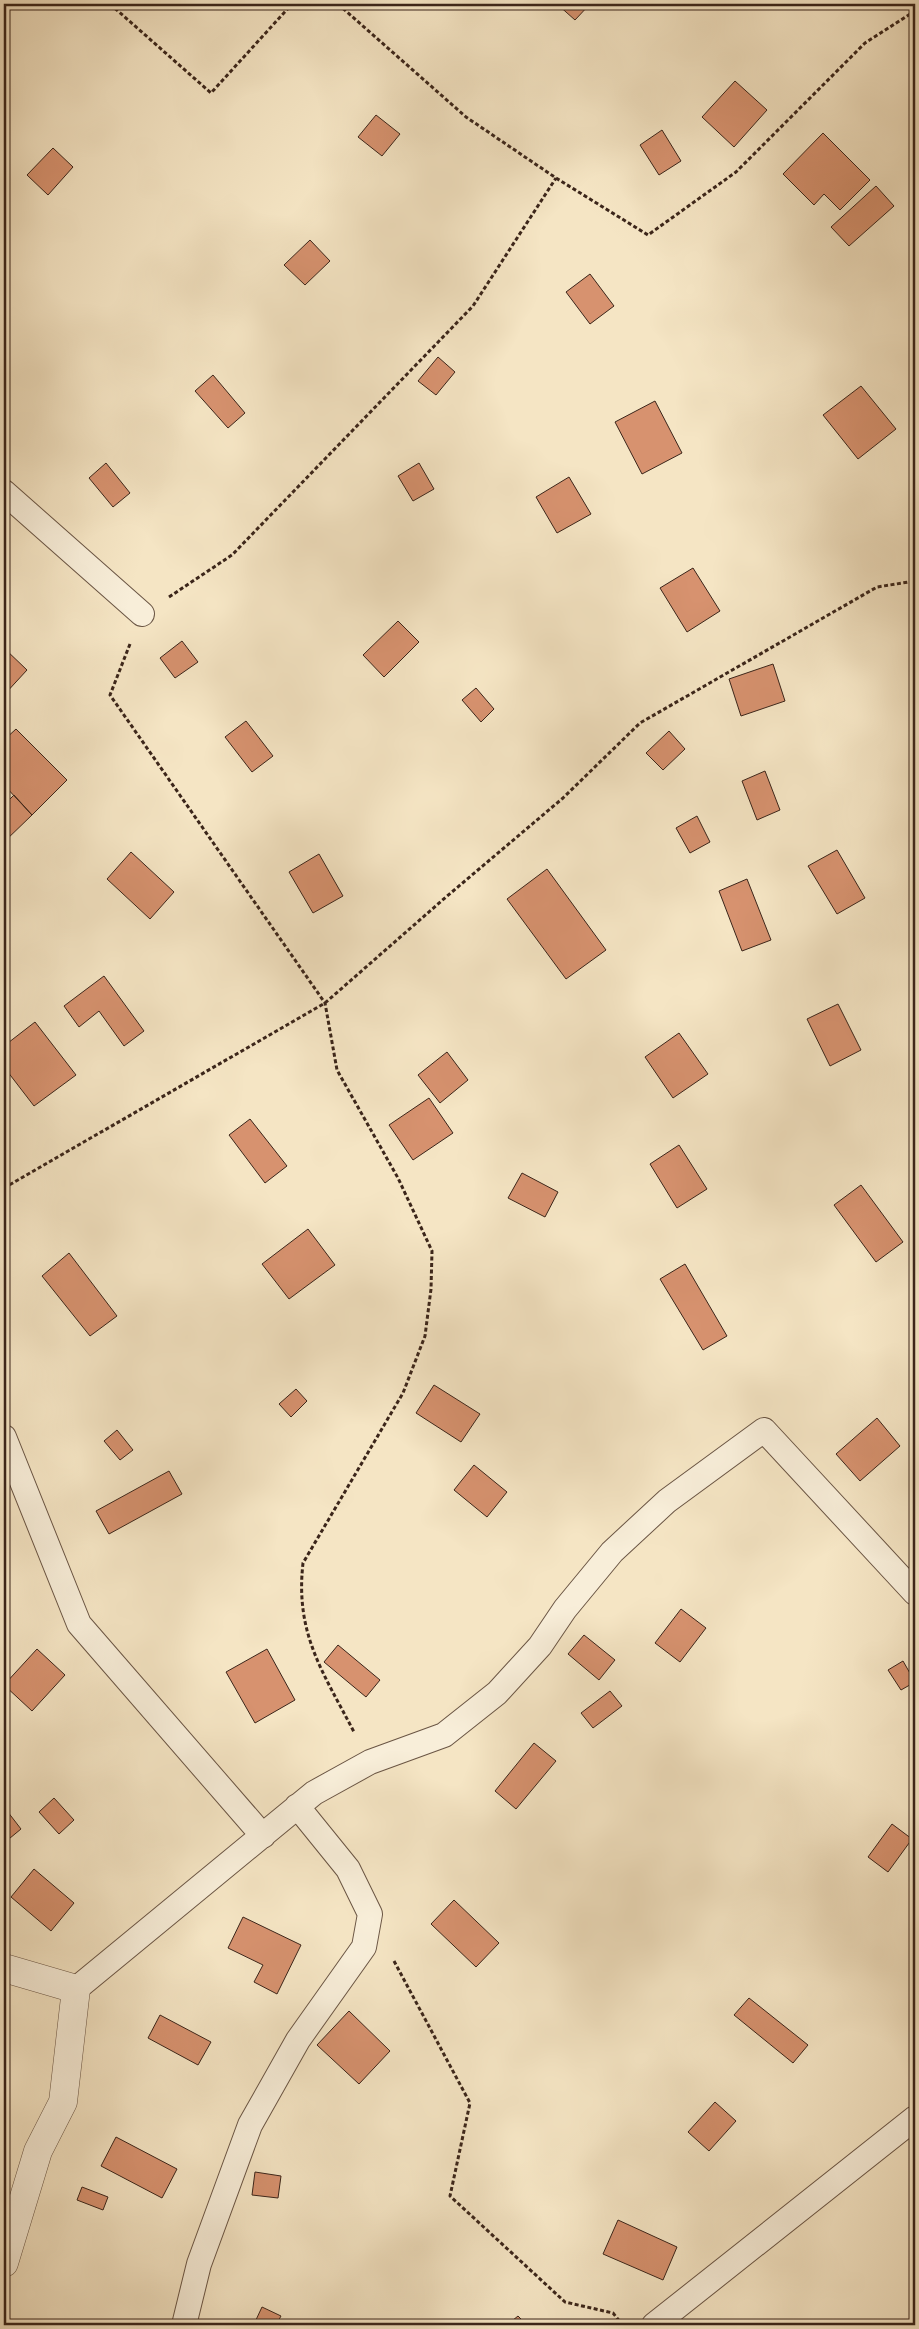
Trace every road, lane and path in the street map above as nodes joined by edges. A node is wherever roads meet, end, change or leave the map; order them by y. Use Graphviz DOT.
graph roads {
  1 [pos="110,4"];
  2 [pos="292,4"];
  3 [pos="338,4"];
  4 [pos="915,11"];
  5 [pos="556,178"];
  6 [pos="4,492"];
  7 [pos="915,581"];
  8 [pos="142,614"];
  9 [pos="325,1003"];
  10 [pos="4,1188"];
  11 [pos="4,1436"];
  12 [pos="915,1593"];
  13 [pos="370,1762"];
  14 [pos="297,1806"];
  15 [pos="263,1836"];
  16 [pos="364,1947"];
  17 [pos="4,1968"];
  18 [pos="76,1989"];
  19 [pos="915,2118"];
  20 [pos="4,2263"];
  21 [pos="184,2325"];
  22 [pos="623,2325"];
  23 [pos="654,2325"];
  1 -- 2 [label="path"];
  3 -- 5 [label="path"];
  4 -- 5 [label="path"];
  5 -- 8 [label="path"];
  6 -- 8 [label="lane"];
  7 -- 9 [label="path"];
  8 -- 9 [label="path"];
  9 -- 10 [label="path"];
  9 -- 13 [label="path"];
  11 -- 15 [label="lane"];
  12 -- 13 [label="lane"];
  13 -- 14 [label="lane"];
  14 -- 15 [label="lane"];
  14 -- 16 [label="lane"];
  15 -- 18 [label="lane"];
  16 -- 21 [label="lane"];
  16 -- 22 [label="path"];
  17 -- 18 [label="street"];
  18 -- 20 [label="street"];
  19 -- 23 [label="lane"];
}
